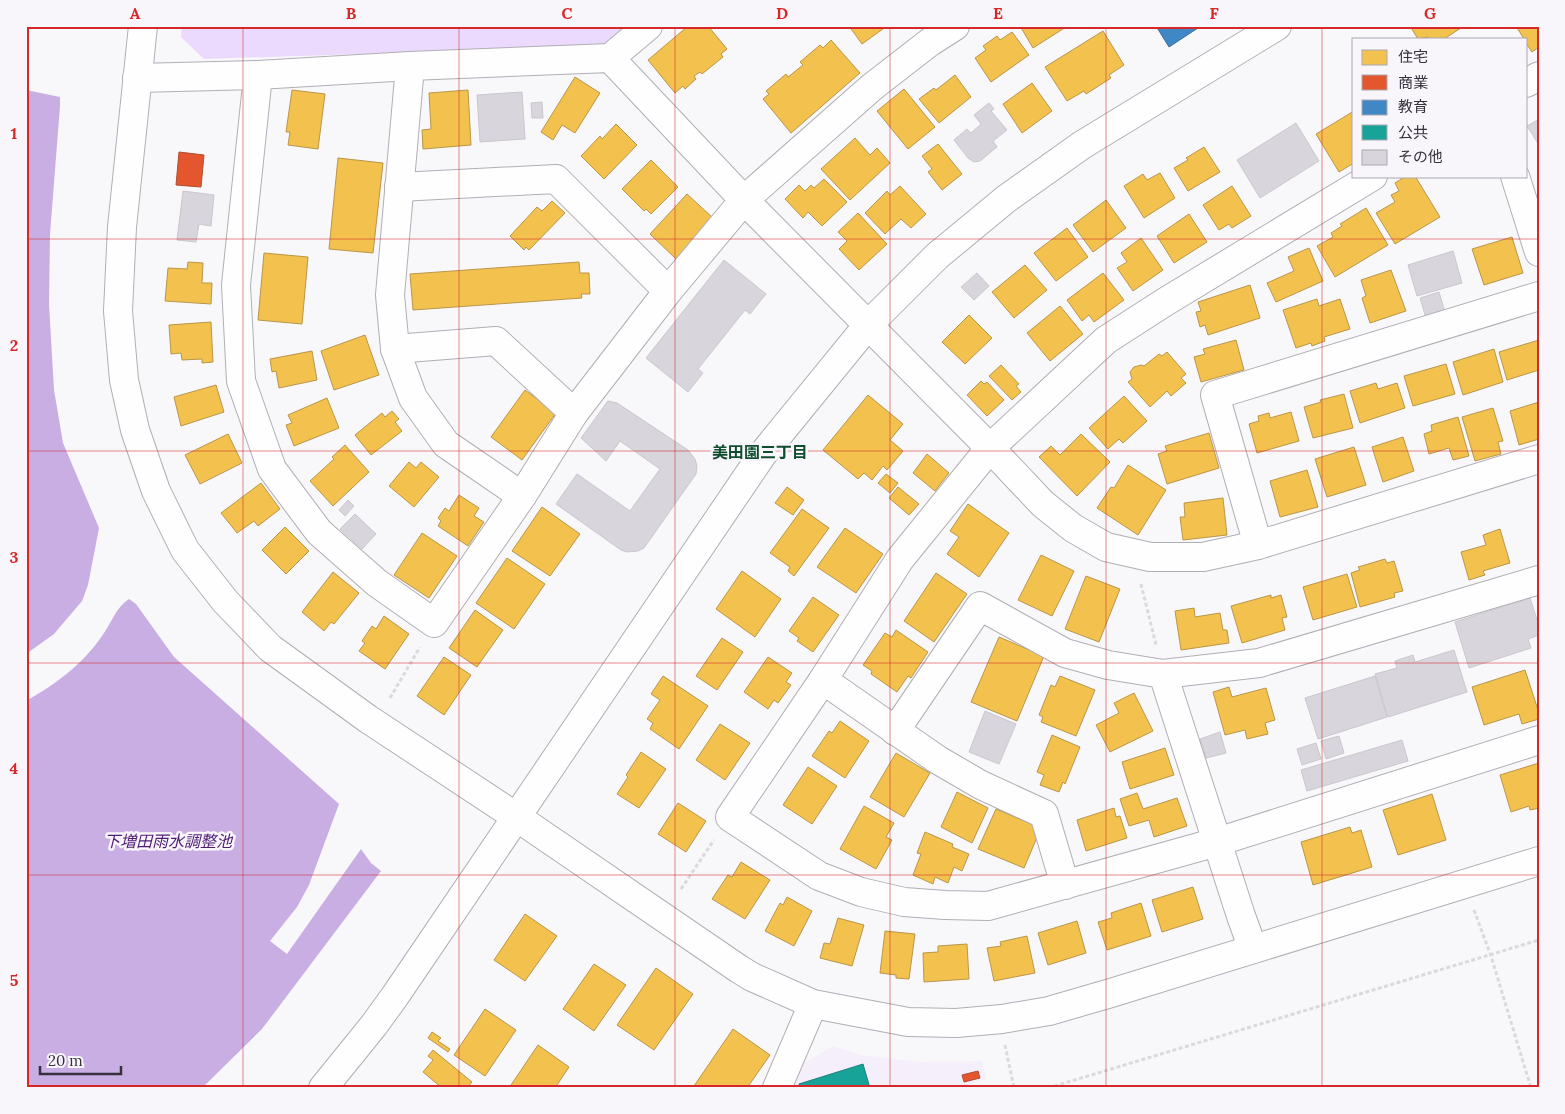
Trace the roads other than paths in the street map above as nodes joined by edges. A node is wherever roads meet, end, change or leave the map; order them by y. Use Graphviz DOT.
graph roads {
  1 [pos="143,26"];
  2 [pos="648,26"];
  3 [pos="955,26"];
  4 [pos="1277,26"];
  5 [pos="610,58"];
  6 [pos="410,66"];
  7 [pos="258,75"];
  8 [pos="1539,76"];
  9 [pos="137,78"];
  10 [pos="1528,83"];
  11 [pos="1370,178"];
  12 [pos="1516,178"];
  13 [pos="399,187"];
  14 [pos="744,200"];
  15 [pos="1539,252"];
  16 [pos="668,291"];
  17 [pos="1539,296"];
  18 [pos="868,326"];
  19 [pos="395,348"];
  20 [pos="574,413"];
  21 [pos="990,448"];
  22 [pos="1539,458"];
  23 [pos="522,496"];
  24 [pos="1258,545"];
  25 [pos="1539,580"];
  26 [pos="1163,674"];
  27 [pos="822,680"];
  28 [pos="895,731"];
  29 [pos="1539,740"];
  30 [pos="518,818"];
  31 [pos="1217,842"];
  32 [pos="1539,860"];
  33 [pos="1065,885"];
  34 [pos="1254,949"];
  35 [pos="813,1004"];
  36 [pos="323,1088"];
  37 [pos="777,1088"];
  1 -- 9 [label="street"];
  2 -- 5 [label="street"];
  3 -- 14 [label="street"];
  4 -- 18 [label="street"];
  5 -- 6 [label="street"];
  5 -- 14 [label="street"];
  6 -- 7 [label="street"];
  6 -- 13 [label="street"];
  7 -- 9 [label="street"];
  7 -- 23 [label="street"];
  8 -- 10 [label="street"];
  9 -- 30 [label="street"];
  11 -- 21 [label="street"];
  12 -- 15 [label="street"];
  13 -- 16 [label="street"];
  13 -- 19 [label="street"];
  14 -- 16 [label="street"];
  14 -- 18 [label="street"];
  16 -- 20 [label="street"];
  17 -- 24 [label="street"];
  18 -- 21 [label="street"];
  18 -- 30 [label="street"];
  19 -- 20 [label="street"];
  19 -- 23 [label="street"];
  20 -- 23 [label="street"];
  21 -- 24 [label="street"];
  21 -- 27 [label="street"];
  22 -- 24 [label="street"];
  25 -- 26 [label="street"];
  26 -- 28 [label="street"];
  26 -- 31 [label="street"];
  27 -- 28 [label="street"];
  27 -- 33 [label="street"];
  28 -- 33 [label="street"];
  29 -- 31 [label="street"];
  30 -- 35 [label="street"];
  30 -- 36 [label="street"];
  31 -- 33 [label="street"];
  31 -- 34 [label="street"];
  32 -- 34 [label="street"];
  34 -- 35 [label="street"];
  35 -- 37 [label="street"];
}
